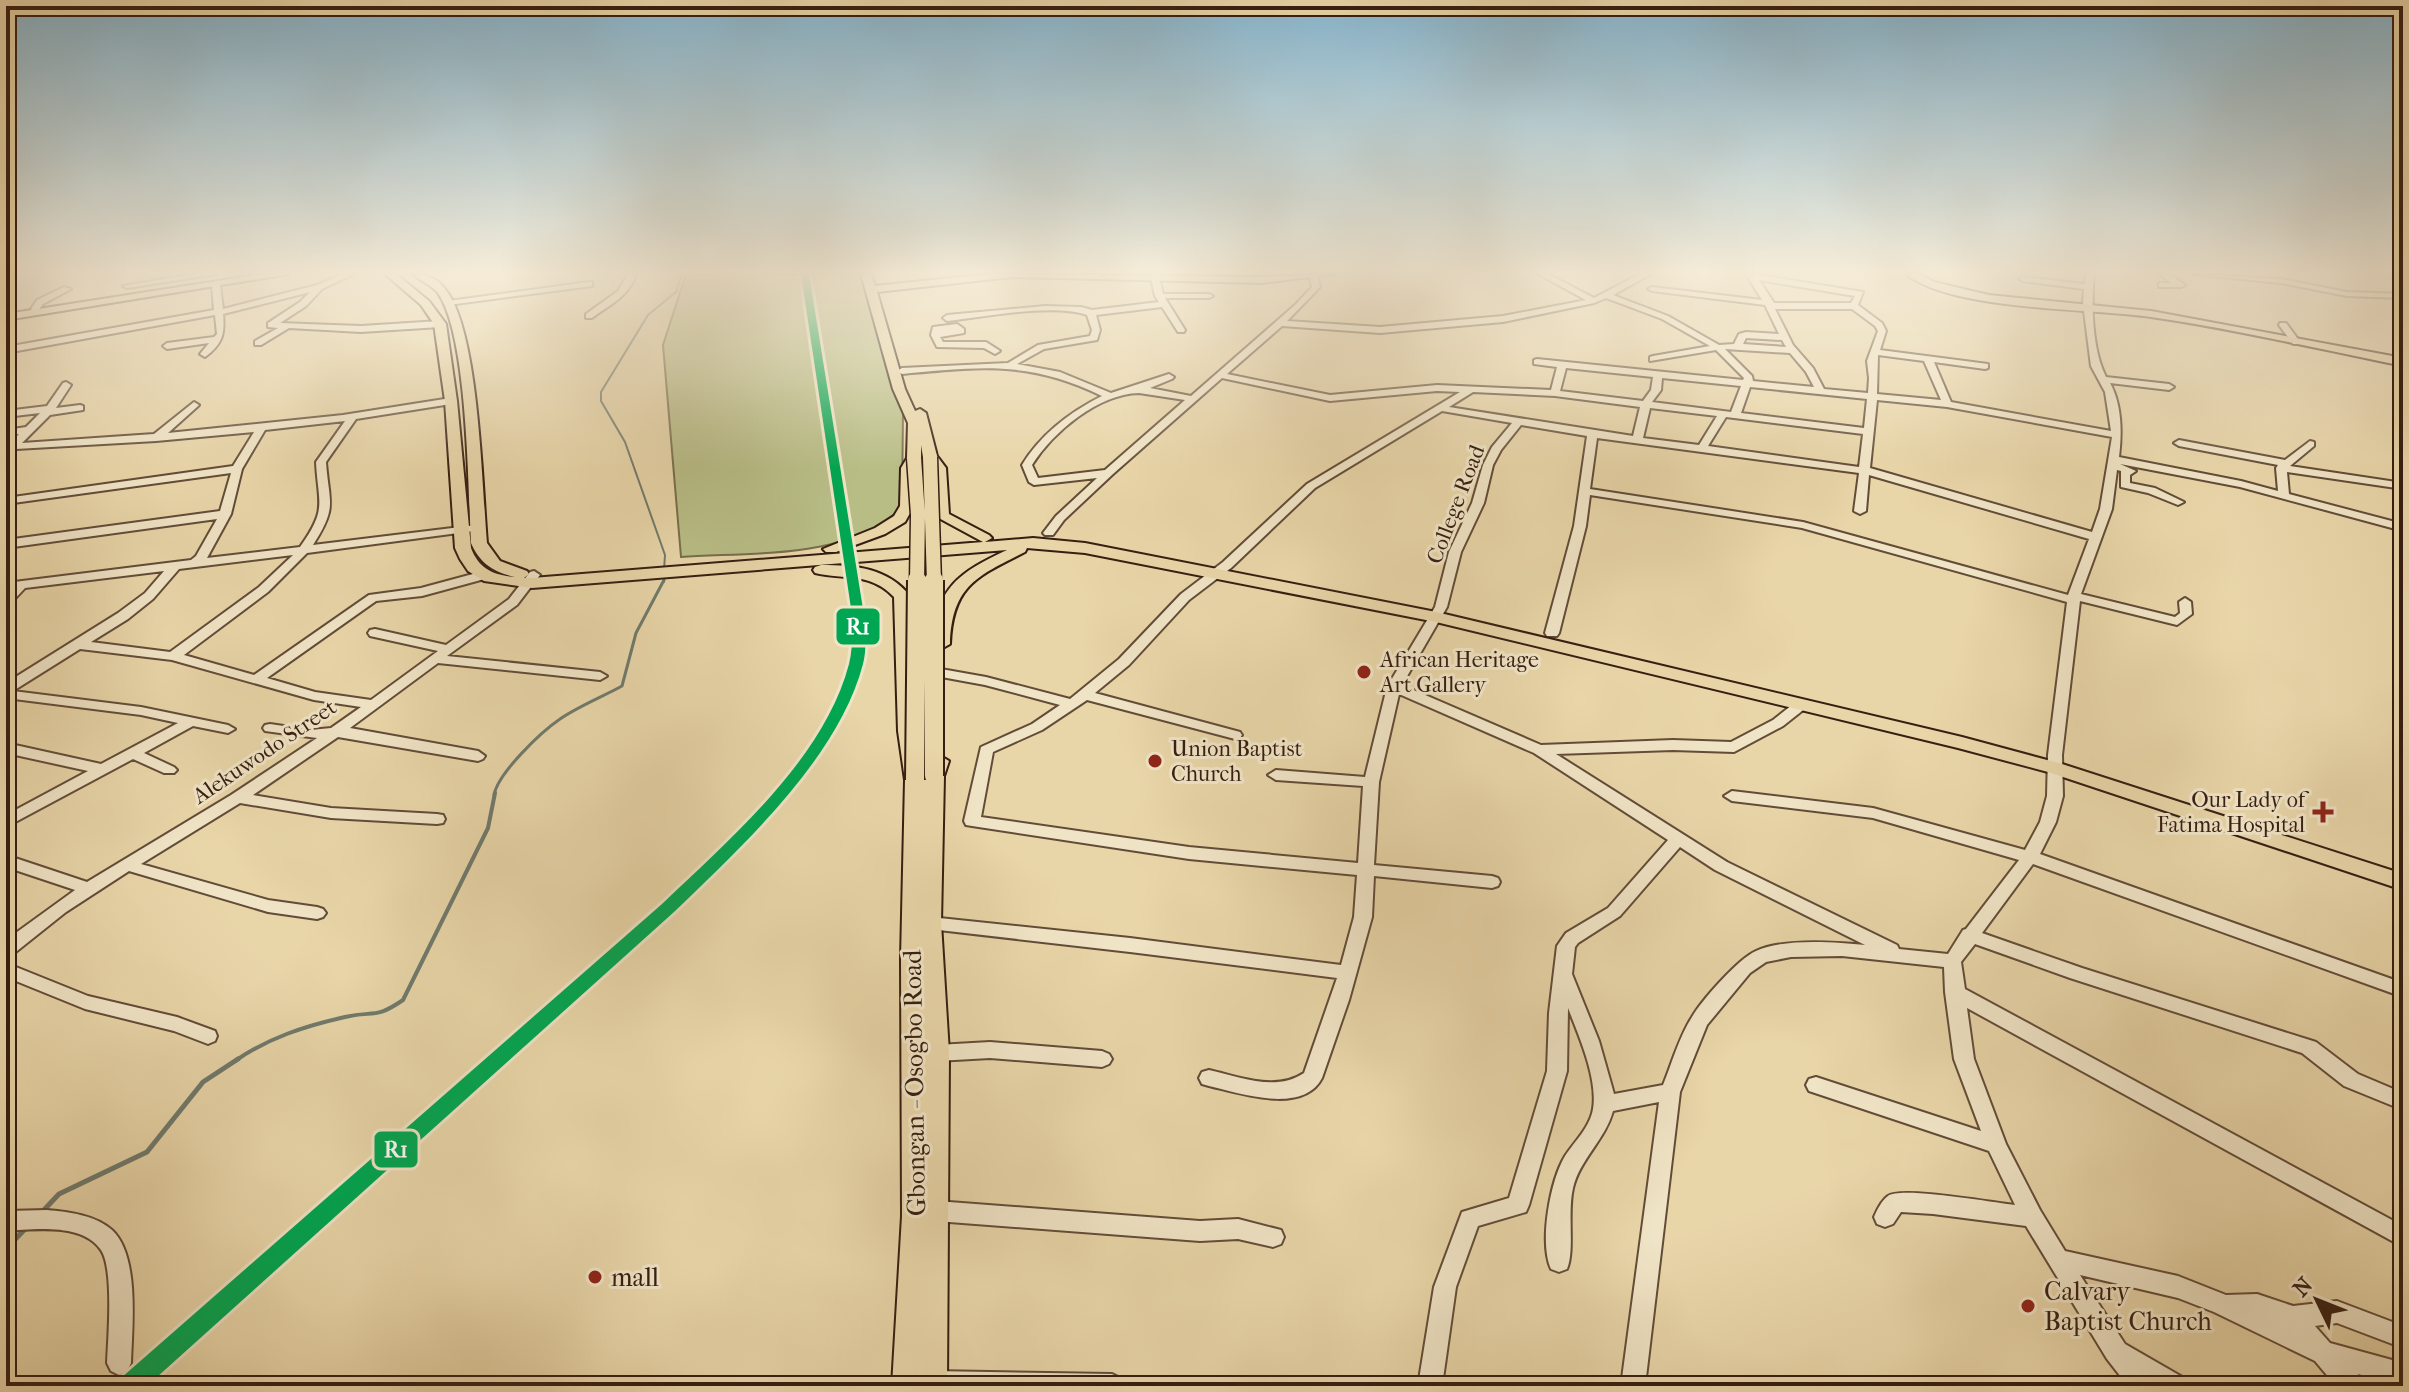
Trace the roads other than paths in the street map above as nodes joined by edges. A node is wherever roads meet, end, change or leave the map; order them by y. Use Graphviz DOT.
graph roads {
  1 [pos="68,339"];
  2 [pos="219,339"];
  3 [pos="265,339"];
  4 [pos="443,339"];
  5 [pos="459,339"];
  6 [pos="886,339"];
  7 [pos="891,339"];
  8 [pos="937,339"];
  9 [pos="1088,339"];
  10 [pos="1261,339"];
  11 [pos="1702,339"];
  12 [pos="1741,339"];
  13 [pos="1785,339"];
  14 [pos="1879,339"];
  15 [pos="2093,339"];
  16 [pos="2280,339"];
  17 [pos="2294,339"];
  18 [pos="2296,342"];
  19 [pos="258,343"];
  20 [pos="167,346"];
  21 [pos="1738,346"];
  22 [pos="1720,348"];
  23 [pos="6,350"];
  24 [pos="1792,350"];
  25 [pos="1875,352"];
  26 [pos="205,354"];
  27 [pos="1653,359"];
  28 [pos="1929,361"];
  29 [pos="462,362"];
  30 [pos="1537,362"];
  31 [pos="2403,362"];
  32 [pos="1012,363"];
  33 [pos="1562,363"];
  34 [pos="997,364"];
  35 [pos="447,365"];
  36 [pos="1985,366"];
  37 [pos="902,371"];
  38 [pos="1658,374"];
  39 [pos="1219,375"];
  40 [pos="1169,377"];
  41 [pos="2102,379"];
  42 [pos="1748,384"];
  43 [pos="66,385"];
  44 [pos="2169,387"];
  45 [pos="1137,389"];
  46 [pos="1472,389"];
  47 [pos="1820,391"];
  48 [pos="457,393"];
  49 [pos="1555,393"];
  50 [pos="1871,395"];
  51 [pos="1109,396"];
  52 [pos="1194,399"];
  53 [pos="1646,404"];
  54 [pos="1947,404"];
  55 [pos="194,405"];
  56 [pos="80,408"];
  57 [pos="1439,408"];
  58 [pos="48,410"];
  59 [pos="6,414"];
  60 [pos="1730,414"];
  61 [pos="351,419"];
  62 [pos="1518,422"];
  63 [pos="261,429"];
  64 [pos="27,430"];
  65 [pos="1869,432"];
  66 [pos="6,433"];
  67 [pos="1592,434"];
  68 [pos="2117,435"];
  69 [pos="156,438"];
  70 [pos="1637,440"];
  71 [pos="2179,443"];
  72 [pos="2310,444"];
  73 [pos="16,446"];
  74 [pos="1702,448"];
  75 [pos="6,453"];
  76 [pos="922,458"];
  77 [pos="2113,462"];
  78 [pos="2283,466"];
  79 [pos="237,469"];
  80 [pos="1867,471"];
  81 [pos="1109,472"];
  82 [pos="2403,486"];
  83 [pos="1583,491"];
  84 [pos="2284,495"];
  85 [pos="6,501"];
  86 [pos="2178,502"];
  87 [pos="1860,511"];
  88 [pos="225,514"];
  89 [pos="2403,528"];
  90 [pos="470,529"];
  91 [pos="2095,537"];
  92 [pos="984,538"];
  93 [pos="1041,538"];
  94 [pos="6,544"];
  95 [pos="831,549"];
  96 [pos="301,552"];
  97 [pos="194,564"];
  98 [pos="175,566"];
  99 [pos="670,569"];
  100 [pos="1222,569"];
  101 [pos="484,575"];
  102 [pos="532,579"];
  103 [pos="21,585"];
  104 [pos="6,587"];
  105 [pos="2074,598"];
  106 [pos="6,601"];
  107 [pos="2185,602"];
  108 [pos="1439,612"];
  109 [pos="375,633"];
  110 [pos="1552,633"];
  111 [pos="75,644"];
  112 [pos="441,654"];
  113 [pos="173,656"];
  114 [pos="941,673"];
  115 [pos="600,676"];
  116 [pos="257,679"];
  117 [pos="1394,687"];
  118 [pos="6,691"];
  119 [pos="1078,699"];
  120 [pos="371,704"];
  121 [pos="1802,704"];
  122 [pos="192,721"];
  123 [pos="270,728"];
  124 [pos="228,729"];
  125 [pos="330,734"];
  126 [pos="1235,735"];
  127 [pos="6,748"];
  128 [pos="1539,750"];
  129 [pos="131,753"];
  130 [pos="478,756"];
  131 [pos="2055,762"];
  132 [pos="100,769"];
  133 [pos="169,770"];
  134 [pos="1276,775"];
  135 [pos="925,778"];
  136 [pos="1371,782"];
  137 [pos="1732,796"];
  138 [pos="239,798"];
  139 [pos="437,819"];
  140 [pos="6,822"];
  141 [pos="1677,840"];
  142 [pos="2030,857"];
  143 [pos="6,861"];
  144 [pos="126,865"];
  145 [pos="1368,868"];
  146 [pos="2403,870"];
  147 [pos="1492,882"];
  148 [pos="2403,882"];
  149 [pos="91,889"];
  150 [pos="317,913"];
  151 [pos="930,923"];
  152 [pos="1969,935"];
  153 [pos="9,945"];
  154 [pos="1898,953"];
  155 [pos="1952,961"];
  156 [pos="6,970"];
  157 [pos="1347,973"];
  158 [pos="1564,977"];
  159 [pos="2403,990"];
  160 [pos="1954,992"];
  161 [pos="208,1036"];
  162 [pos="937,1053"];
  163 [pos="1102,1059"];
  164 [pos="1209,1078"];
  165 [pos="1816,1085"];
  166 [pos="1670,1092"];
  167 [pos="2403,1102"];
  168 [pos="1604,1104"];
  169 [pos="1996,1145"];
  170 [pos="936,1211"];
  171 [pos="1885,1217"];
  172 [pos="2032,1217"];
  173 [pos="6,1221"];
  174 [pos="1273,1237"];
  175 [pos="2403,1237"];
  176 [pos="2061,1260"];
  177 [pos="1559,1262"];
  178 [pos="2222,1304"];
  179 [pos="2293,1317"];
  180 [pos="2403,1337"];
  181 [pos="2115,1351"];
  182 [pos="2323,1353"];
  183 [pos="119,1363"];
  184 [pos="2403,1375"];
  185 [pos="924,1385"];
  186 [pos="1112,1386"];
  187 [pos="1430,1386"];
  188 [pos="1633,1386"];
  189 [pos="2143,1386"];
  190 [pos="2176,1386"];
  191 [pos="2352,1386"];
  1 -- 23 [label="street"];
  2 -- 20 [label="street"];
  2 -- 26 [label="street"];
  3 -- 19 [label="street"];
  4 -- 35 [label="main road"];
  5 -- 29 [label="main road"];
  6 -- 76 [label="main road"];
  7 -- 37 [label="main road"];
  8 -- 34 [label="street"];
  9 -- 32 [label="street"];
  10 -- 39 [label="street"];
  11 -- 22 [label="street"];
  12 -- 21 [label="street"];
  13 -- 24 [label="street"];
  14 -- 25 [label="street"];
  15 -- 41 [label="street"];
  16 -- 18 [label="main road"];
  17 -- 18 [label="street"];
  18 -- 31 [label="main road"];
  21 -- 22 [label="street"];
  21 -- 24 [label="street"];
  22 -- 27 [label="street"];
  22 -- 42 [label="street"];
  24 -- 47 [label="street"];
  25 -- 28 [label="street"];
  25 -- 50 [label="street"];
  28 -- 36 [label="street"];
  28 -- 54 [label="street"];
  29 -- 35 [label="main road"];
  29 -- 48 [label="main road"];
  30 -- 33 [label="street"];
  32 -- 34 [label="street"];
  32 -- 51 [label="street"];
  33 -- 38 [label="street"];
  33 -- 49 [label="street"];
  34 -- 37 [label="street"];
  35 -- 48 [label="main road"];
  37 -- 76 [label="main road"];
  38 -- 42 [label="street"];
  38 -- 53 [label="street"];
  39 -- 46 [label="street"];
  39 -- 52 [label="street"];
  40 -- 45 [label="street"];
  41 -- 44 [label="street"];
  41 -- 68 [label="street"];
  42 -- 47 [label="street"];
  42 -- 60 [label="street"];
  43 -- 58 [label="street"];
  45 -- 51 [label="street"];
  45 -- 52 [label="street"];
  46 -- 49 [label="street"];
  46 -- 57 [label="street"];
  47 -- 50 [label="street"];
  48 -- 61 [label="street"];
  48 -- 90 [label="main road"];
  49 -- 53 [label="street"];
  50 -- 54 [label="street"];
  50 -- 65 [label="street"];
  51 -- 81 [label="street"];
  52 -- 81 [label="street"];
  53 -- 60 [label="street"];
  53 -- 70 [label="street"];
  54 -- 68 [label="street"];
  55 -- 69 [label="street"];
  56 -- 58 [label="street"];
  57 -- 62 [label="street"];
  57 -- 100 [label="street"];
  58 -- 59 [label="street"];
  58 -- 64 [label="street"];
  60 -- 65 [label="street"];
  60 -- 74 [label="street"];
  61 -- 63 [label="street"];
  61 -- 96 [label="street"];
  62 -- 67 [label="street"];
  62 -- 108 [label="street, College Road"];
  63 -- 69 [label="street"];
  63 -- 79 [label="street"];
  64 -- 66 [label="street"];
  64 -- 73 [label="street"];
  65 -- 80 [label="street"];
  67 -- 70 [label="street"];
  67 -- 83 [label="street"];
  68 -- 77 [label="street"];
  69 -- 73 [label="street"];
  70 -- 74 [label="street"];
  71 -- 78 [label="street"];
  72 -- 78 [label="street"];
  73 -- 75 [label="street"];
  74 -- 80 [label="street"];
  76 -- 92 [label="main road"];
  76 -- 95 [label="main road"];
  76 -- 135 [label="main road, bridge"];
  77 -- 84 [label="street"];
  77 -- 86 [label="street"];
  77 -- 91 [label="street"];
  78 -- 82 [label="street"];
  78 -- 84 [label="street"];
  79 -- 85 [label="street"];
  79 -- 88 [label="street"];
  80 -- 87 [label="street"];
  80 -- 91 [label="street"];
  81 -- 93 [label="street"];
  83 -- 105 [label="street"];
  83 -- 110 [label="street"];
  84 -- 89 [label="street"];
  88 -- 94 [label="street"];
  88 -- 97 [label="street"];
  90 -- 96 [label="street"];
  90 -- 101 [label="main road"];
  90 -- 102 [label="main road"];
  91 -- 105 [label="street"];
  92 -- 93 [label="main road"];
  92 -- 95 [label="main road"];
  93 -- 99 [label="main road"];
  93 -- 100 [label="main road"];
  93 -- 114 [label="main road"];
  95 -- 99 [label="main road"];
  96 -- 97 [label="street"];
  96 -- 113 [label="street"];
  97 -- 98 [label="street"];
  98 -- 103 [label="street"];
  98 -- 111 [label="street"];
  99 -- 102 [label="main road"];
  99 -- 135 [label="main road"];
  100 -- 108 [label="main road"];
  100 -- 119 [label="street"];
  101 -- 102 [label="main road"];
  101 -- 116 [label="street"];
  102 -- 112 [label="street, Alekuwodo Street"];
  103 -- 104 [label="street"];
  103 -- 106 [label="street"];
  105 -- 107 [label="street"];
  105 -- 131 [label="street"];
  108 -- 110 [label="main road"];
  108 -- 117 [label="street, College Road"];
  108 -- 121 [label="main road"];
  109 -- 112 [label="street"];
  110 -- 131 [label="main road"];
  111 -- 113 [label="street"];
  111 -- 118 [label="street"];
  112 -- 115 [label="street"];
  112 -- 120 [label="street, Alekuwodo Street"];
  113 -- 116 [label="street"];
  114 -- 119 [label="street"];
  114 -- 135 [label="main road"];
  116 -- 120 [label="street"];
  117 -- 128 [label="street"];
  117 -- 136 [label="street, College Road"];
  118 -- 122 [label="street"];
  119 -- 126 [label="street"];
  119 -- 145 [label="street"];
  120 -- 125 [label="street, Alekuwodo Street"];
  121 -- 128 [label="street"];
  121 -- 131 [label="main road"];
  122 -- 124 [label="street"];
  122 -- 129 [label="street"];
  123 -- 125 [label="street"];
  125 -- 130 [label="street"];
  125 -- 138 [label="street, Alekuwodo Street"];
  127 -- 132 [label="street"];
  128 -- 141 [label="street"];
  129 -- 132 [label="street"];
  129 -- 133 [label="street"];
  131 -- 142 [label="street"];
  131 -- 146 [label="main road"];
  131 -- 148 [label="main road"];
  132 -- 140 [label="street"];
  134 -- 136 [label="street"];
  135 -- 151 [label="main road, Gbongan - Osogbo Road"];
  135 -- 185 [label="main road, Gbongan - Osogbo Road"];
  136 -- 145 [label="street, College Road"];
  137 -- 142 [label="street"];
  138 -- 139 [label="street"];
  138 -- 144 [label="street, Alekuwodo Street"];
  141 -- 154 [label="street"];
  141 -- 158 [label="street"];
  142 -- 152 [label="street"];
  142 -- 159 [label="street"];
  143 -- 149 [label="street"];
  144 -- 149 [label="street, Alekuwodo Street"];
  144 -- 150 [label="street"];
  145 -- 147 [label="street"];
  145 -- 157 [label="street, College Road"];
  149 -- 153 [label="street, Alekuwodo Street"];
  151 -- 157 [label="street"];
  151 -- 162 [label="main road, Gbongan - Osogbo Road"];
  152 -- 155 [label="street"];
  152 -- 167 [label="street"];
  154 -- 155 [label="street"];
  154 -- 166 [label="street"];
  155 -- 160 [label="street"];
  156 -- 161 [label="street"];
  157 -- 164 [label="street, College Road"];
  158 -- 168 [label="street"];
  158 -- 187 [label="street"];
  160 -- 169 [label="street"];
  160 -- 175 [label="street"];
  162 -- 163 [label="street"];
  162 -- 170 [label="main road, Gbongan - Osogbo Road"];
  165 -- 169 [label="street"];
  166 -- 168 [label="street"];
  166 -- 188 [label="street"];
  168 -- 177 [label="street"];
  169 -- 172 [label="street"];
  170 -- 174 [label="street"];
  170 -- 185 [label="main road, Gbongan - Osogbo Road"];
  171 -- 172 [label="street"];
  172 -- 176 [label="street"];
  173 -- 183 [label="street"];
  176 -- 178 [label="street"];
  176 -- 181 [label="street"];
  178 -- 179 [label="street"];
  178 -- 182 [label="street"];
  179 -- 180 [label="street"];
  179 -- 182 [label="street"];
  181 -- 189 [label="street"];
  181 -- 190 [label="street"];
  182 -- 184 [label="street"];
  182 -- 191 [label="street"];
  185 -- 186 [label="street"];
}
